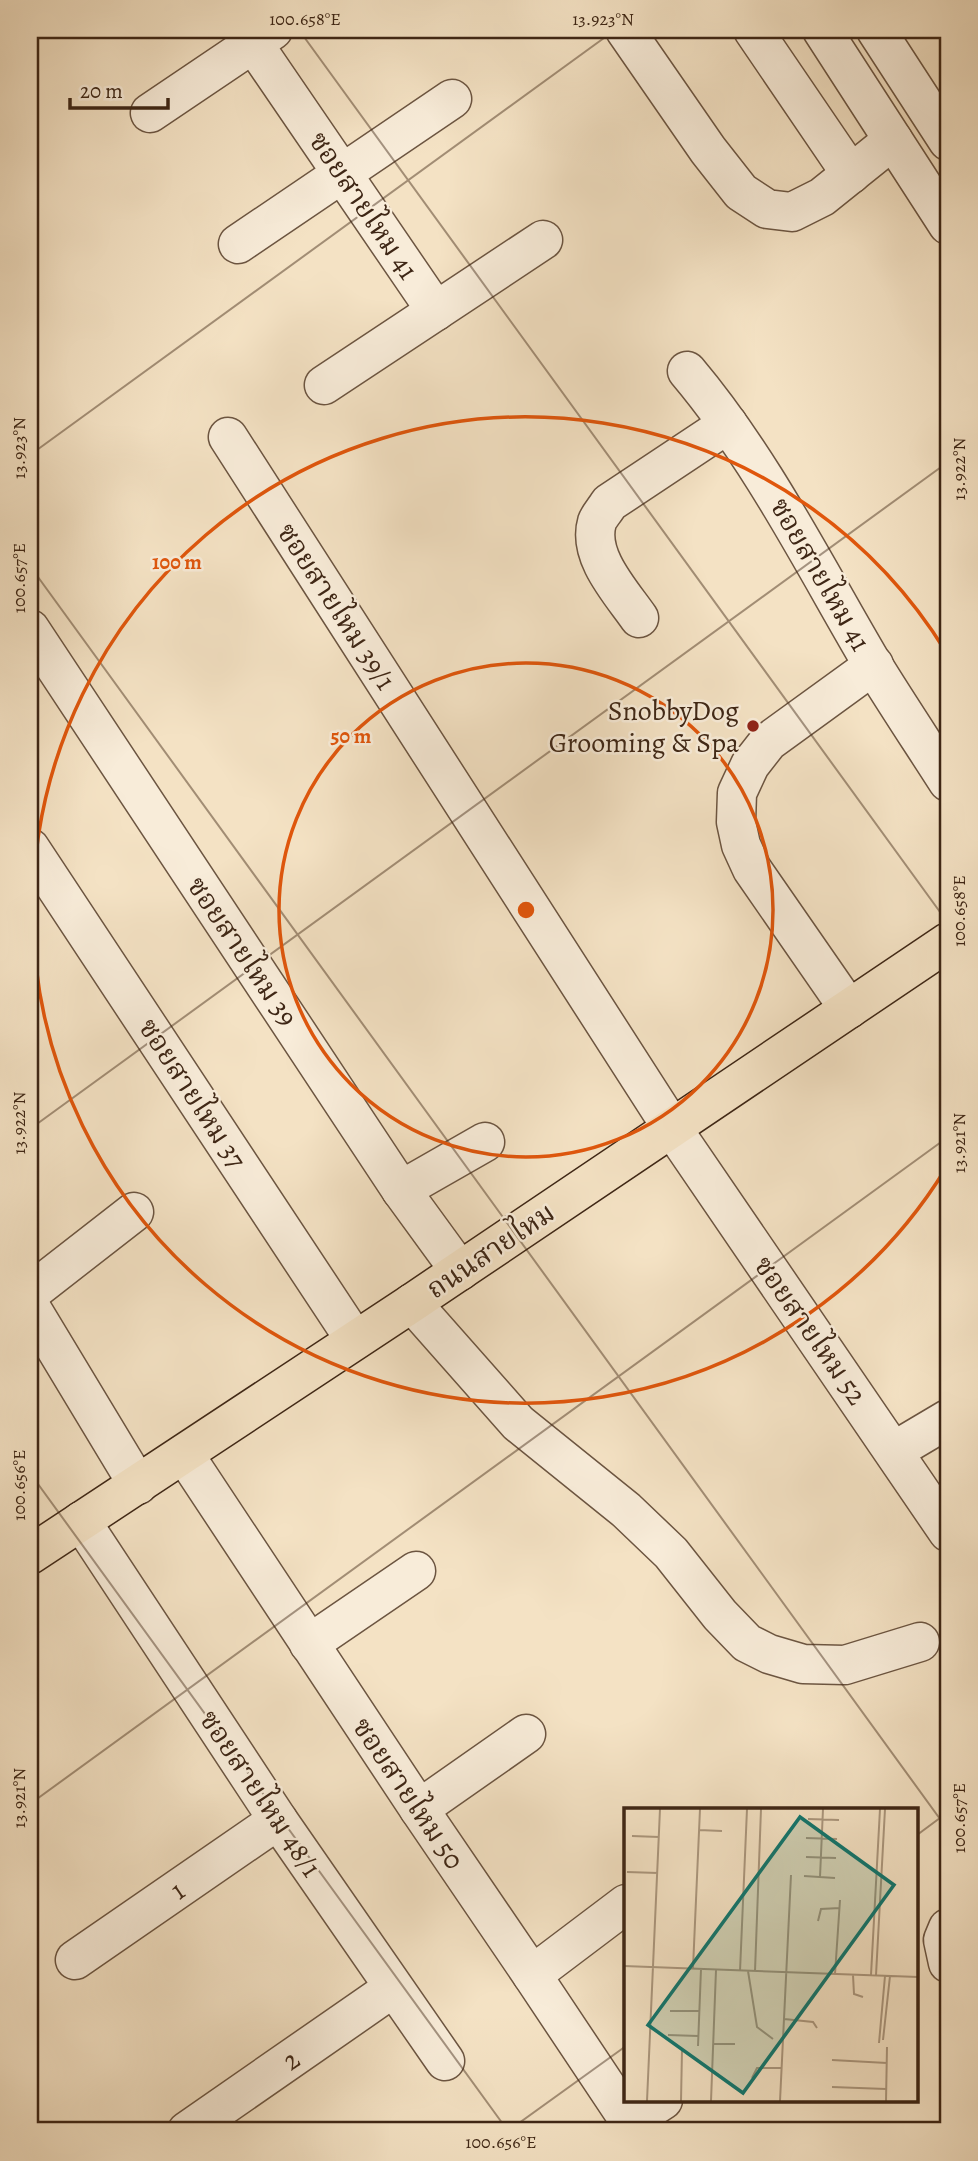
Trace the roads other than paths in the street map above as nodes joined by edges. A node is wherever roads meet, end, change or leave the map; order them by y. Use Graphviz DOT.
graph roads {
  1 [pos="625,30"];
  2 [pos="753,30"];
  3 [pos="822,30"];
  4 [pos="876,30"];
  5 [pos="257,34"];
  6 [pos="452,99"];
  7 [pos="150,113"];
  8 [pos="893,140"];
  9 [pos="948,141"];
  10 [pos="342,173"];
  11 [pos="851,174"];
  12 [pos="948,225"];
  13 [pos="543,240"];
  14 [pos="238,244"];
  15 [pos="436,311"];
  16 [pos="687,371"];
  17 [pos="324,385"];
  18 [pos="728,424"];
  19 [pos="228,437"];
  20 [pos="639,618"];
  21 [pos="30,629"];
  22 [pos="874,666"];
  23 [pos="948,782"];
  24 [pos="30,848"];
  25 [pos="948,942"];
  26 [pos="849,1009"];
  27 [pos="672,1128"];
  28 [pos="485,1142"];
  29 [pos="401,1190"];
  30 [pos="134,1212"];
  31 [pos="460,1270"];
  32 [pos="30,1293"];
  33 [pos="412,1303"];
  34 [pos="30,1306"];
  35 [pos="355,1340"];
  36 [pos="948,1419"];
  37 [pos="894,1451"];
  38 [pos="184,1454"];
  39 [pos="138,1485"];
  40 [pos="82,1521"];
  41 [pos="948,1532"];
  42 [pos="30,1555"];
  43 [pos="416,1571"];
  44 [pos="920,1642"];
  45 [pos="309,1644"];
  46 [pos="526,1734"];
  47 [pos="419,1809"];
  48 [pos="278,1820"];
  49 [pos="624,1906"];
  50 [pos="948,1928"];
  51 [pos="75,1960"];
  52 [pos="948,1963"];
  53 [pos="532,1975"];
  54 [pos="393,1988"];
  55 [pos="445,2061"];
  56 [pos="661,2102"];
  57 [pos="633,2127"];
  58 [pos="187,2131"];
  1 -- 11 [label="street"];
  2 -- 11 [label="street"];
  3 -- 8 [label="street"];
  4 -- 9 [label="street"];
  5 -- 7 [label="street"];
  5 -- 10 [label="street, ซอยสายไหม 41"];
  6 -- 10 [label="street"];
  8 -- 11 [label="street"];
  8 -- 12 [label="street"];
  10 -- 14 [label="street"];
  10 -- 15 [label="street, ซอยสายไหม 41"];
  13 -- 15 [label="street"];
  15 -- 17 [label="street"];
  16 -- 18 [label="street, ซอยสายไหม 41"];
  18 -- 20 [label="street"];
  18 -- 22 [label="street, ซอยสายไหม 41"];
  19 -- 27 [label="street, ซอยสายไหม 39/1"];
  21 -- 29 [label="street, ซอยสายไหม 39"];
  22 -- 23 [label="street, ซอยสายไหม 41"];
  22 -- 26 [label="street"];
  24 -- 35 [label="street, ซอยสายไหม 37"];
  25 -- 26 [label="main road, ถนนสายไหม"];
  26 -- 27 [label="main road, ถนนสายไหม"];
  27 -- 31 [label="main road, ถนนสายไหม"];
  27 -- 37 [label="street, ซอยสายไหม 52"];
  28 -- 29 [label="street"];
  29 -- 31 [label="street, ซอยสายไหม 39"];
  30 -- 32 [label="street"];
  31 -- 33 [label="main road, ถนนสายไหม"];
  33 -- 35 [label="main road, ถนนสายไหม"];
  33 -- 44 [label="street"];
  34 -- 39 [label="street"];
  35 -- 38 [label="main road, ถนนสายไหม"];
  36 -- 37 [label="street"];
  37 -- 41 [label="street, ซอยสายไหม 52"];
  38 -- 39 [label="main road, ถนนสายไหม"];
  38 -- 45 [label="street, ซอยสายไหม 50"];
  39 -- 40 [label="main road, ถนนสายไหม"];
  40 -- 42 [label="main road, ถนนสายไหม"];
  40 -- 48 [label="street, ซอยสายไหม 48/1"];
  43 -- 45 [label="street"];
  45 -- 47 [label="street, ซอยสายไหม 50"];
  46 -- 47 [label="street"];
  47 -- 53 [label="street, ซอยสายไหม 50"];
  48 -- 51 [label="street, 1"];
  48 -- 54 [label="street, ซอยสายไหม 48/1"];
  49 -- 53 [label="street"];
  50 -- 52 [label="street"];
  53 -- 57 [label="street, ซอยสายไหม 50"];
  54 -- 55 [label="street, ซอยสายไหม 48/1"];
  54 -- 58 [label="street, 2"];
  56 -- 57 [label="street"];
}
